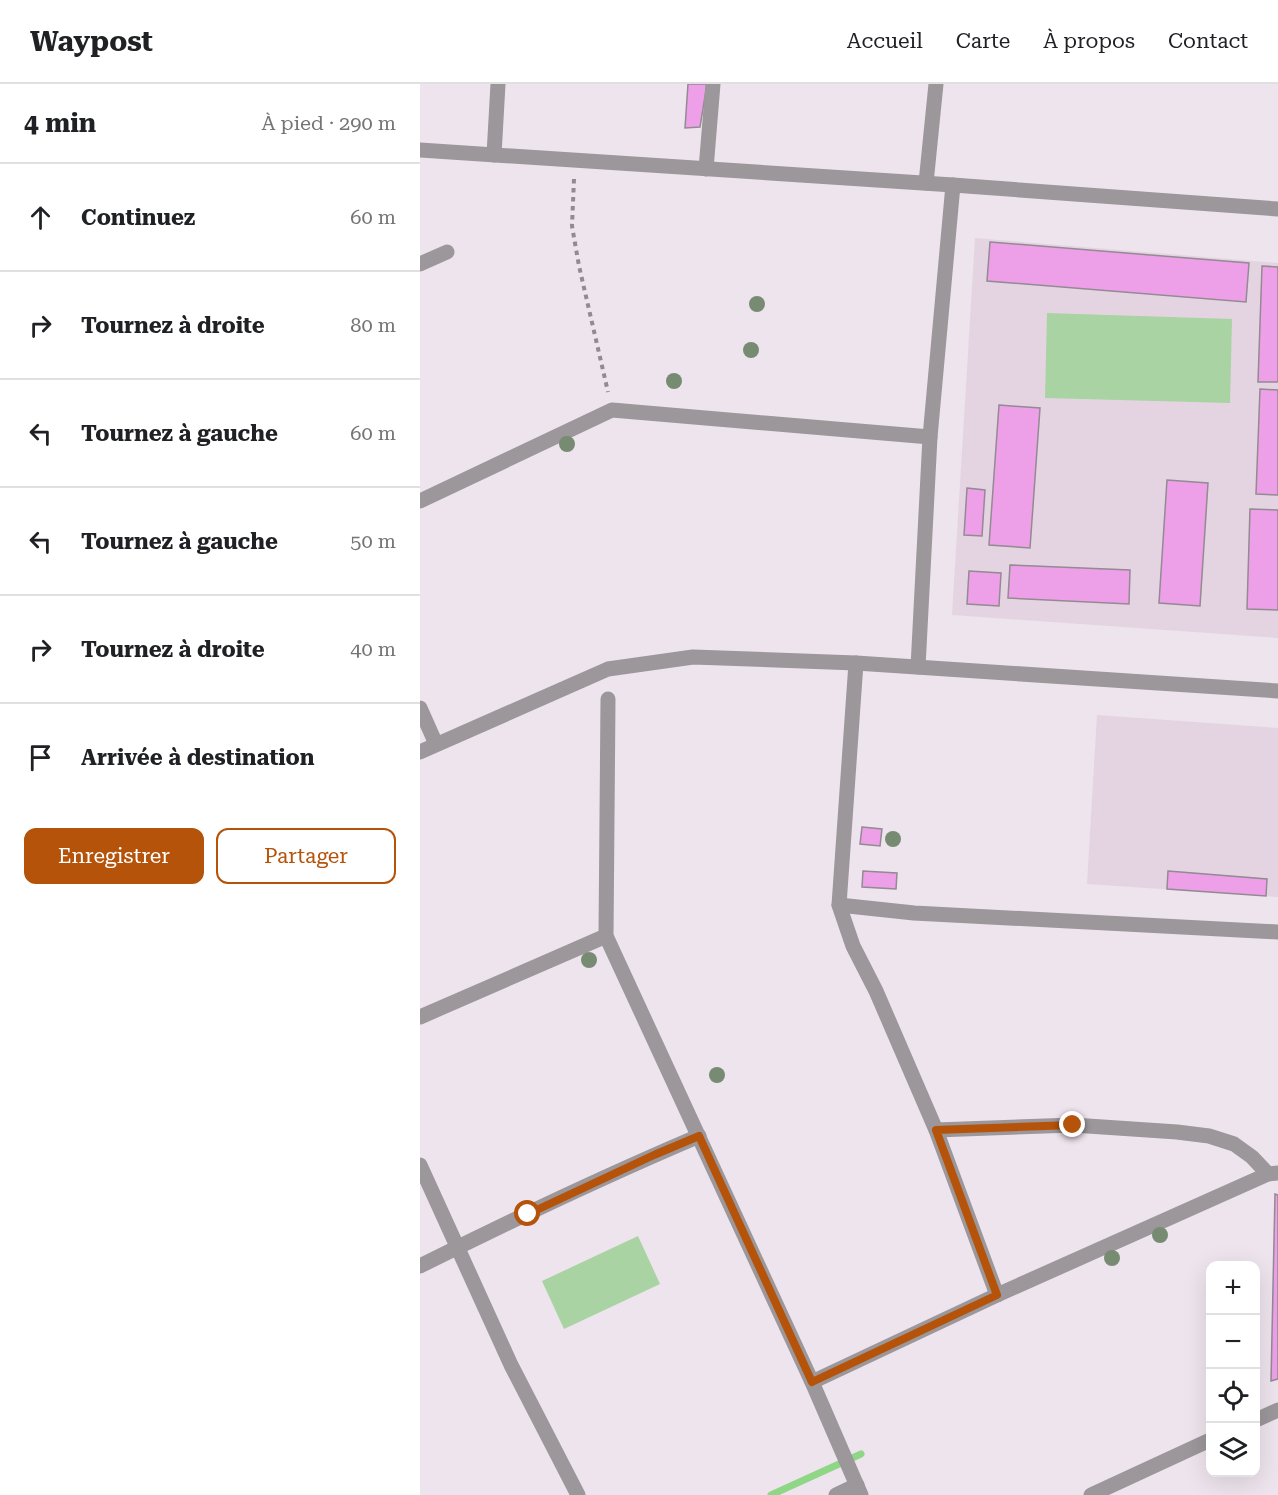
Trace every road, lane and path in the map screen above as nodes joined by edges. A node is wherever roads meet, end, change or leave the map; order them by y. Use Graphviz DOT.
graph roads {
  1 [pos="498,84"];
  2 [pos="714,84"];
  3 [pos="936,84"];
  4 [pos="420,150"];
  5 [pos="494,155"];
  6 [pos="574,160"];
  7 [pos="706,169"];
  8 [pos="926,183"];
  9 [pos="953,185"];
  10 [pos="1278,209"];
  11 [pos="447,252"];
  12 [pos="420,264"];
  13 [pos="612,410"];
  14 [pos="930,437"];
  15 [pos="420,501"];
  16 [pos="856,663"];
  17 [pos="918,667"];
  18 [pos="1278,691"];
  19 [pos="608,699"];
  20 [pos="420,708"];
  21 [pos="436,744"];
  22 [pos="420,752"];
  23 [pos="839,905"];
  24 [pos="1278,933"];
  25 [pos="606,936"];
  26 [pos="420,1017"];
  27 [pos="936,1130"];
  28 [pos="699,1136"];
  29 [pos="420,1165"];
  30 [pos="1273,1173"];
  31 [pos="458,1247"];
  32 [pos="420,1266"];
  33 [pos="997,1295"];
  34 [pos="812,1382"];
  35 [pos="1278,1410"];
  36 [pos="1260,1418"];
  37 [pos="1206,1442"];
  38 [pos="859,1490"];
  39 [pos="578,1495"];
  40 [pos="836,1495"];
  41 [pos="1091,1495"];
  1 -- 5 [label="street"];
  2 -- 7 [label="street"];
  3 -- 8 [label="street"];
  4 -- 5 [label="street"];
  5 -- 6 [label="street"];
  6 -- 7 [label="street"];
  6 -- 13 [label="path"];
  7 -- 8 [label="street"];
  8 -- 9 [label="street"];
  9 -- 10 [label="street"];
  9 -- 14 [label="street"];
  11 -- 12 [label="street"];
  13 -- 14 [label="street"];
  13 -- 15 [label="street"];
  14 -- 17 [label="street"];
  16 -- 17 [label="street"];
  16 -- 21 [label="street"];
  16 -- 23 [label="street"];
  17 -- 18 [label="street"];
  19 -- 25 [label="street"];
  20 -- 21 [label="street"];
  21 -- 22 [label="street"];
  23 -- 24 [label="street"];
  23 -- 27 [label="street"];
  25 -- 26 [label="street"];
  25 -- 28 [label="street"];
  27 -- 30 [label="street"];
  27 -- 33 [label="street"];
  28 -- 31 [label="street"];
  28 -- 34 [label="street"];
  29 -- 31 [label="street"];
  30 -- 33 [label="street"];
  31 -- 32 [label="street"];
  31 -- 39 [label="street"];
  33 -- 34 [label="street"];
  34 -- 38 [label="street"];
  35 -- 36 [label="street"];
  37 -- 41 [label="street"];
  38 -- 40 [label="street"];
}
